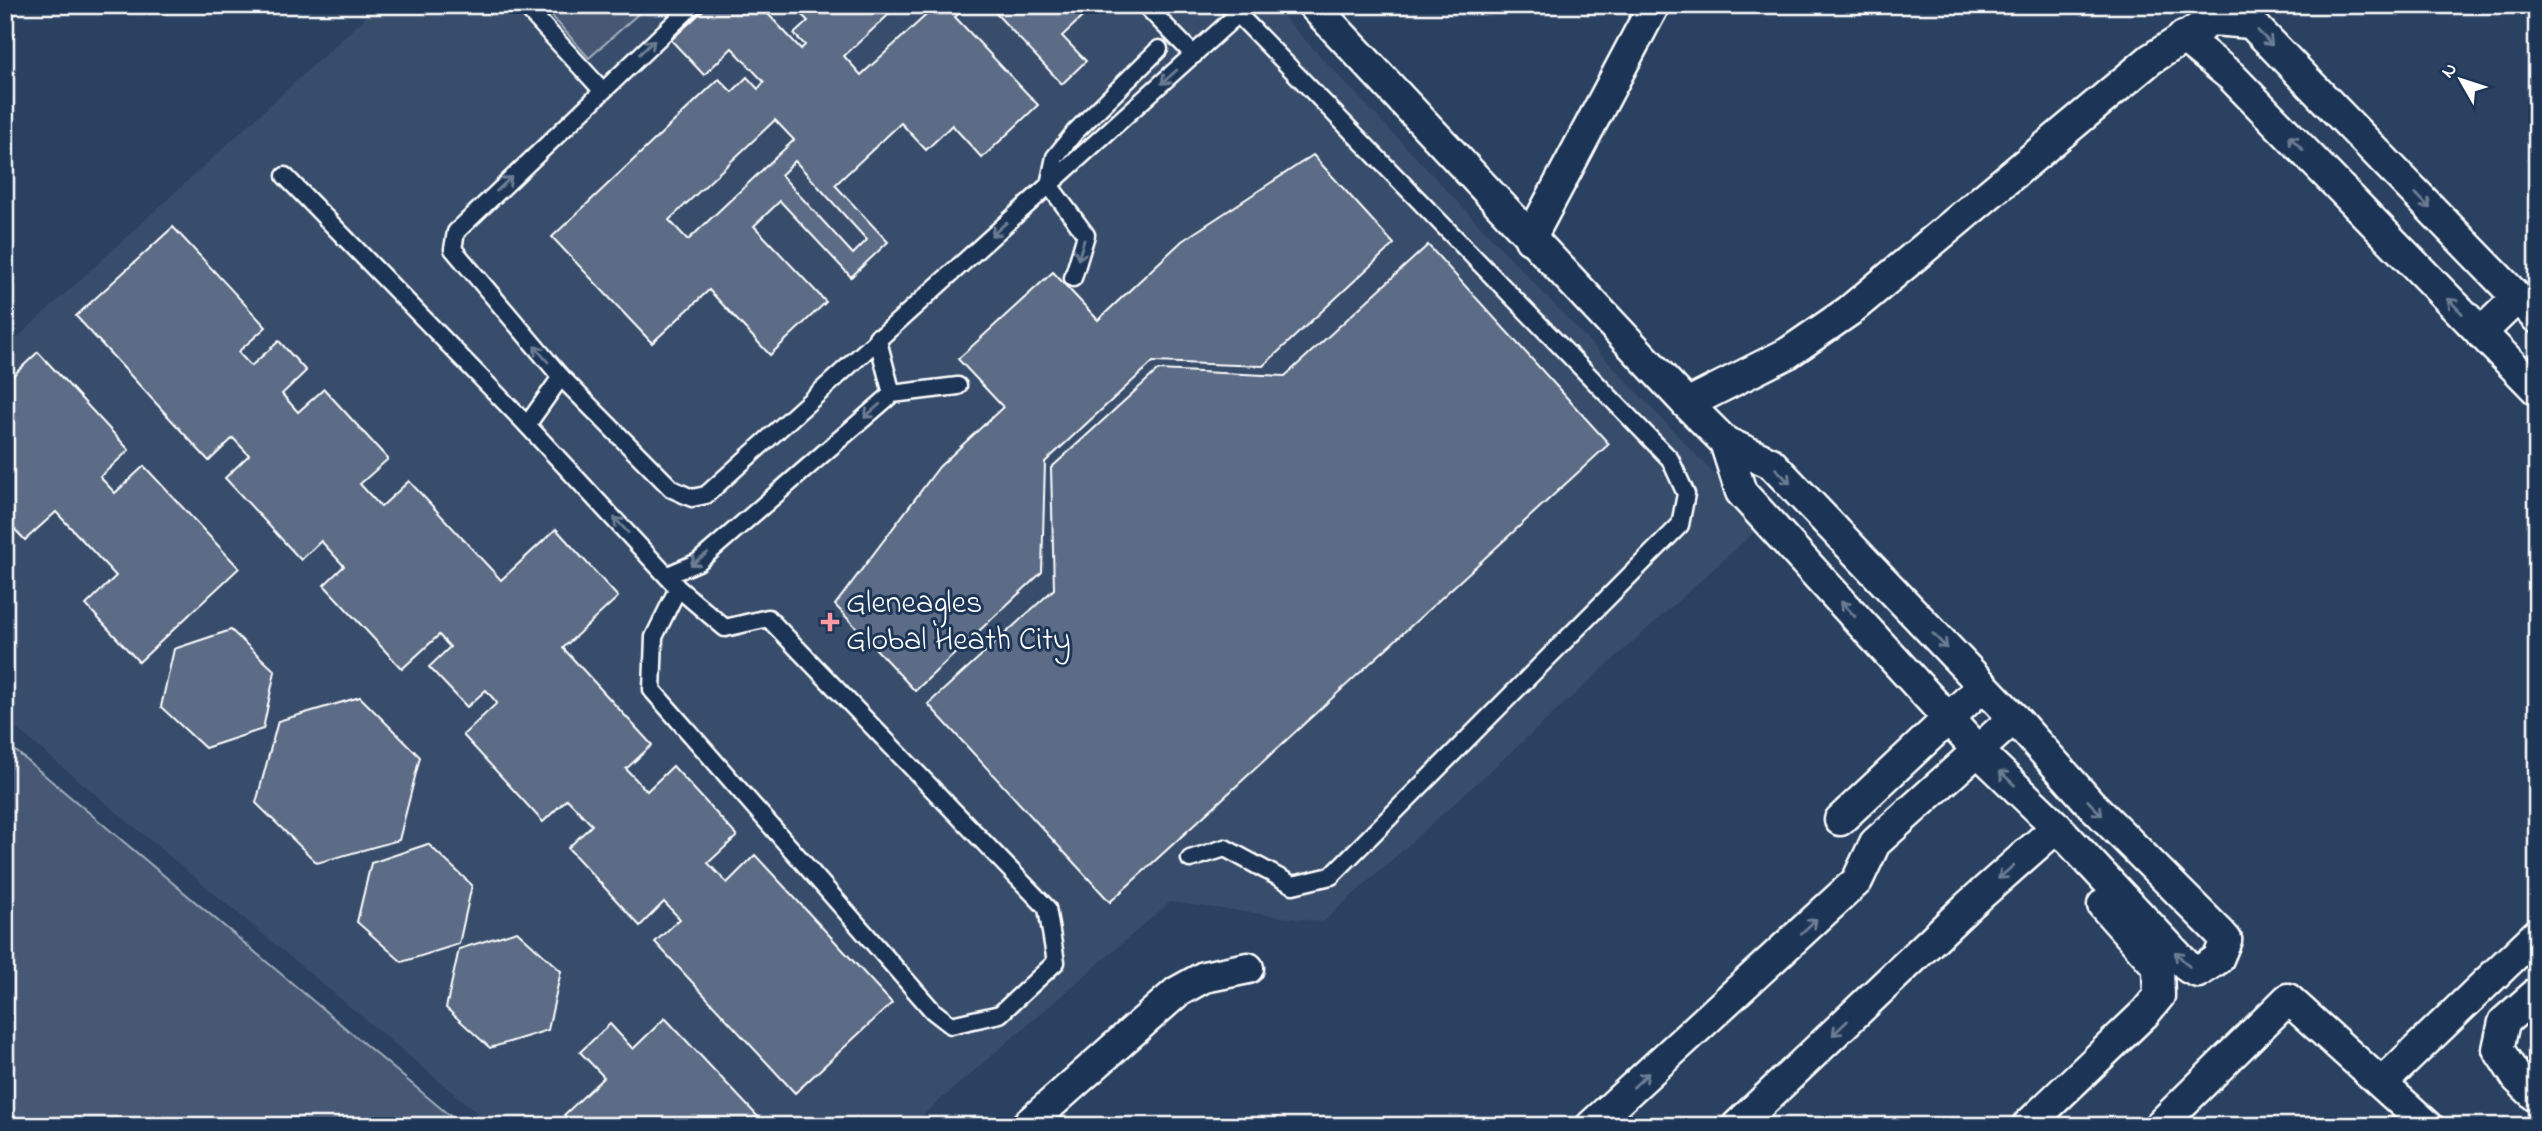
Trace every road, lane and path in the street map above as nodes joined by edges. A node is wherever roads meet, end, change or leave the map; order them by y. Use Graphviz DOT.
graph roads {
  1 [pos="524,5"];
  2 [pos="693,5"];
  3 [pos="1145,5"];
  4 [pos="1313,5"];
  5 [pos="1654,5"];
  6 [pos="1233,10"];
  7 [pos="2183,37"];
  8 [pos="1159,50"];
  9 [pos="1194,55"];
  10 [pos="601,89"];
  11 [pos="285,176"];
  12 [pos="1049,185"];
  13 [pos="1530,239"];
  14 [pos="1073,278"];
  15 [pos="2527,308"];
  16 [pos="2481,333"];
  17 [pos="877,337"];
  18 [pos="561,377"];
  19 [pos="958,386"];
  20 [pos="2537,390"];
  21 [pos="892,394"];
  22 [pos="1687,404"];
  23 [pos="527,425"];
  24 [pos="1725,442"];
  25 [pos="673,582"];
  26 [pos="1983,686"];
  27 [pos="2014,718"];
  28 [pos="1949,720"];
  29 [pos="1977,750"];
  30 [pos="1840,820"];
  31 [pos="2051,833"];
  32 [pos="1190,859"];
  33 [pos="2537,934"];
  34 [pos="1248,968"];
  35 [pos="2537,993"];
  36 [pos="2382,1083"];
  37 [pos="2537,1097"];
  38 [pos="2425,1125"];
  39 [pos="1026,1126"];
  40 [pos="1591,1126"];
  41 [pos="1737,1126"];
  42 [pos="2027,1126"];
  43 [pos="2159,1126"];
  1 -- 10 [label="lane"];
  10 -- 2 [label="lane, one-way"];
  3 -- 9 [label="lane"];
  4 -- 13 [label="street"];
  5 -- 13 [label="street"];
  6 -- 9 [label="lane"];
  6 -- 32 [label="lane"];
  7 -- 15 [label="street, one-way"];
  16 -- 7 [label="street, one-way"];
  7 -- 22 [label="street"];
  8 -- 12 [label="lane"];
  9 -- 12 [label="lane, one-way"];
  18 -- 10 [label="lane, one-way"];
  11 -- 23 [label="lane"];
  12 -- 14 [label="lane, one-way"];
  12 -- 17 [label="lane, one-way"];
  13 -- 22 [label="street"];
  15 -- 16 [label="street"];
  16 -- 20 [label="street"];
  17 -- 18 [label="lane"];
  17 -- 21 [label="lane"];
  18 -- 23 [label="lane"];
  19 -- 21 [label="lane"];
  21 -- 25 [label="lane, one-way"];
  22 -- 24 [label="street"];
  25 -- 23 [label="lane, one-way"];
  24 -- 26 [label="street, one-way"];
  28 -- 24 [label="street, one-way"];
  25 -- 25 [label="lane"];
  26 -- 27 [label="street"];
  26 -- 28 [label="street"];
  27 -- 29 [label="street"];
  27 -- 31 [label="street, one-way"];
  28 -- 29 [label="street"];
  28 -- 30 [label="street"];
  31 -- 29 [label="street, one-way"];
  40 -- 29 [label="street, one-way"];
  31 -- 41 [label="street, one-way"];
  31 -- 42 [label="street"];
  33 -- 36 [label="street"];
  34 -- 39 [label="street"];
  35 -- 37 [label="street"];
  36 -- 38 [label="street"];
  36 -- 43 [label="street"];
}
